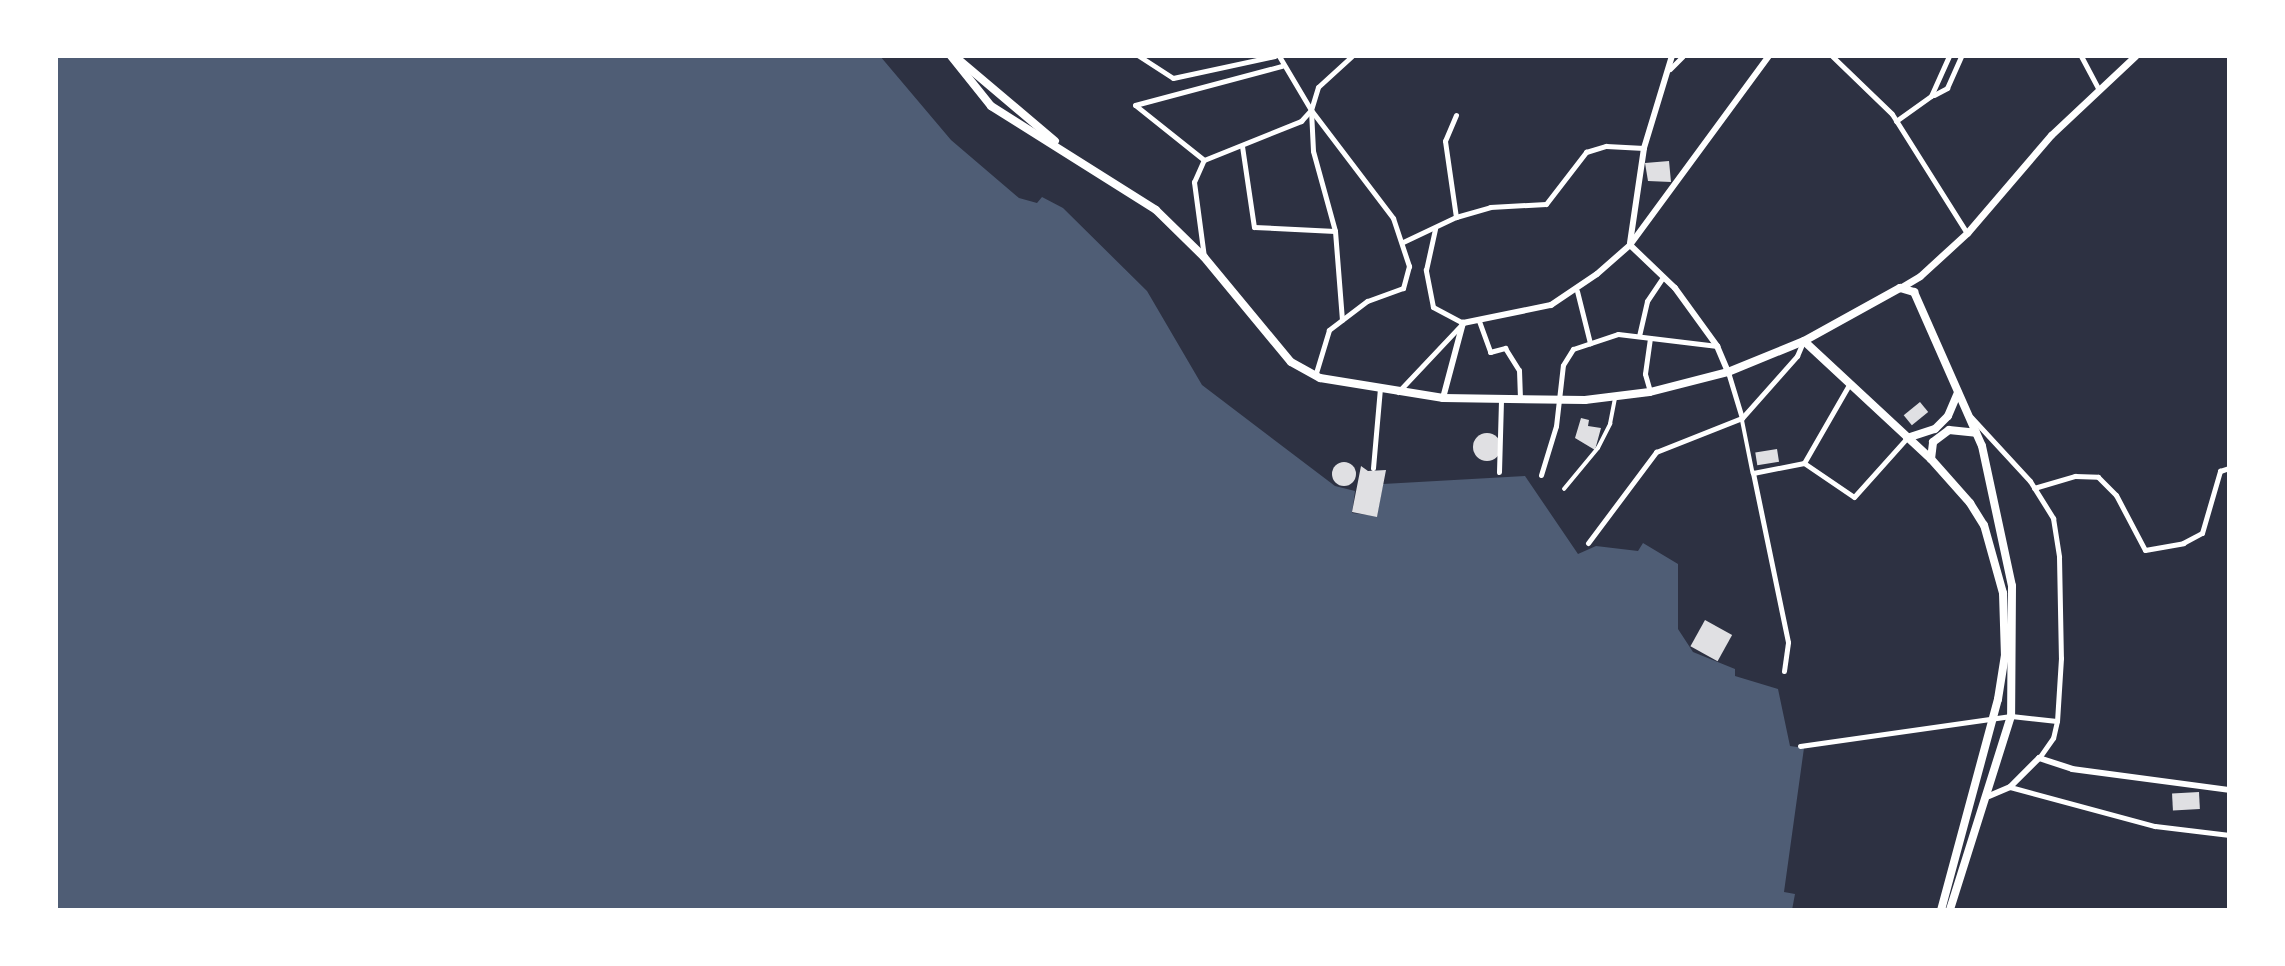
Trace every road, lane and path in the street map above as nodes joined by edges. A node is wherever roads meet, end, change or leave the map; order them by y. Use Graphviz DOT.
graph roads {
  1 [pos="953,56"];
  2 [pos="1139,56"];
  3 [pos="1277,56"];
  4 [pos="1352,56"];
  5 [pos="1672,56"];
  6 [pos="1684,56"];
  7 [pos="1769,56"];
  8 [pos="1832,56"];
  9 [pos="1949,56"];
  10 [pos="1961,56"];
  11 [pos="2081,56"];
  12 [pos="2135,56"];
  13 [pos="1282,66"];
  14 [pos="1670,69"];
  15 [pos="2099,90"];
  16 [pos="1931,96"];
  17 [pos="1311,110"];
  18 [pos="1456,115"];
  19 [pos="1896,121"];
  20 [pos="1242,145"];
  21 [pos="1644,148"];
  22 [pos="1068,152"];
  23 [pos="1203,160"];
  24 [pos="1456,217"];
  25 [pos="1434,229"];
  26 [pos="1335,232"];
  27 [pos="1967,233"];
  28 [pos="1403,242"];
  29 [pos="1630,245"];
  30 [pos="1205,257"];
  31 [pos="1920,276"];
  32 [pos="1663,277"];
  33 [pos="1900,288"];
  34 [pos="1577,291"];
  35 [pos="1914,292"];
  36 [pos="1342,320"];
  37 [pos="1479,321"];
  38 [pos="1463,323"];
  39 [pos="1639,336"];
  40 [pos="1650,338"];
  41 [pos="1804,341"];
  42 [pos="1590,343"];
  43 [pos="1717,346"];
  44 [pos="1728,372"];
  45 [pos="1315,376"];
  46 [pos="1850,383"];
  47 [pos="1380,388"];
  48 [pos="1398,392"];
  49 [pos="1650,393"];
  50 [pos="1958,393"];
  51 [pos="1615,397"];
  52 [pos="1443,398"];
  53 [pos="1501,399"];
  54 [pos="1520,400"];
  55 [pos="1559,400"];
  56 [pos="1967,412"];
  57 [pos="1742,418"];
  58 [pos="1976,433"];
  59 [pos="1907,438"];
  60 [pos="1931,459"];
  61 [pos="1804,463"];
  62 [pos="1373,468"];
  63 [pos="2229,468"];
  64 [pos="1499,472"];
  65 [pos="1753,472"];
  66 [pos="1541,475"];
  67 [pos="2034,488"];
  68 [pos="1564,489"];
  69 [pos="1588,543"];
  70 [pos="1784,671"];
  71 [pos="2011,716"];
  72 [pos="1993,719"];
  73 [pos="2057,721"];
  74 [pos="1800,746"];
  75 [pos="2039,758"];
  76 [pos="2010,787"];
  77 [pos="2229,789"];
  78 [pos="1989,796"];
  79 [pos="2229,835"];
  80 [pos="1941,910"];
  81 [pos="1950,910"];
  1 -- 22 [label="main road"];
  1 -- 22 [label="main road"];
  2 -- 3 [label="street"];
  3 -- 13 [label="street"];
  4 -- 17 [label="street"];
  5 -- 14 [label="street"];
  6 -- 14 [label="street"];
  7 -- 29 [label="street"];
  8 -- 19 [label="street"];
  9 -- 16 [label="street"];
  10 -- 16 [label="street"];
  11 -- 15 [label="street"];
  12 -- 15 [label="main road"];
  13 -- 17 [label="street"];
  13 -- 23 [label="street"];
  14 -- 21 [label="street"];
  15 -- 27 [label="main road"];
  16 -- 19 [label="street"];
  17 -- 20 [label="street"];
  17 -- 26 [label="street"];
  17 -- 28 [label="street"];
  18 -- 24 [label="street"];
  19 -- 27 [label="street"];
  20 -- 23 [label="street"];
  20 -- 26 [label="street"];
  21 -- 24 [label="street"];
  21 -- 29 [label="street"];
  22 -- 30 [label="main road"];
  23 -- 30 [label="street"];
  24 -- 25 [label="street"];
  25 -- 28 [label="street"];
  25 -- 38 [label="street"];
  26 -- 36 [label="street"];
  27 -- 31 [label="main road"];
  28 -- 36 [label="street"];
  29 -- 32 [label="street"];
  29 -- 34 [label="street"];
  30 -- 45 [label="main road"];
  31 -- 33 [label="main road"];
  31 -- 35 [label="main road"];
  32 -- 39 [label="street"];
  32 -- 43 [label="street"];
  33 -- 35 [label="main road"];
  33 -- 41 [label="main road"];
  34 -- 37 [label="street"];
  34 -- 42 [label="street"];
  35 -- 50 [label="main road"];
  36 -- 45 [label="street"];
  37 -- 38 [label="street"];
  37 -- 54 [label="street"];
  38 -- 48 [label="street"];
  38 -- 52 [label="street"];
  39 -- 40 [label="street"];
  39 -- 42 [label="street"];
  40 -- 43 [label="street"];
  40 -- 49 [label="street"];
  41 -- 44 [label="main road"];
  41 -- 46 [label="main road"];
  41 -- 57 [label="street"];
  42 -- 55 [label="street"];
  43 -- 44 [label="street"];
  44 -- 49 [label="main road"];
  44 -- 57 [label="street"];
  45 -- 47 [label="main road"];
  46 -- 59 [label="main road"];
  46 -- 61 [label="street"];
  47 -- 48 [label="main road"];
  47 -- 62 [label="street"];
  48 -- 52 [label="main road"];
  49 -- 51 [label="main road"];
  50 -- 56 [label="main road"];
  50 -- 59 [label="main road"];
  51 -- 55 [label="main road"];
  51 -- 68 [label="street"];
  52 -- 53 [label="main road"];
  53 -- 54 [label="main road"];
  53 -- 64 [label="street"];
  54 -- 55 [label="main road"];
  55 -- 66 [label="street"];
  56 -- 58 [label="main road"];
  56 -- 67 [label="street"];
  57 -- 65 [label="street"];
  57 -- 69 [label="street"];
  58 -- 60 [label="main road"];
  58 -- 71 [label="main road"];
  59 -- 60 [label="main road"];
  59 -- 61 [label="street"];
  60 -- 72 [label="main road"];
  61 -- 65 [label="street"];
  63 -- 67 [label="street"];
  65 -- 70 [label="street"];
  67 -- 73 [label="street"];
  71 -- 72 [label="street"];
  71 -- 73 [label="street"];
  71 -- 78 [label="main road"];
  72 -- 74 [label="street"];
  72 -- 80 [label="main road"];
  73 -- 75 [label="street"];
  75 -- 76 [label="street"];
  75 -- 77 [label="street"];
  76 -- 78 [label="street"];
  76 -- 79 [label="street"];
  78 -- 81 [label="main road"];
}
